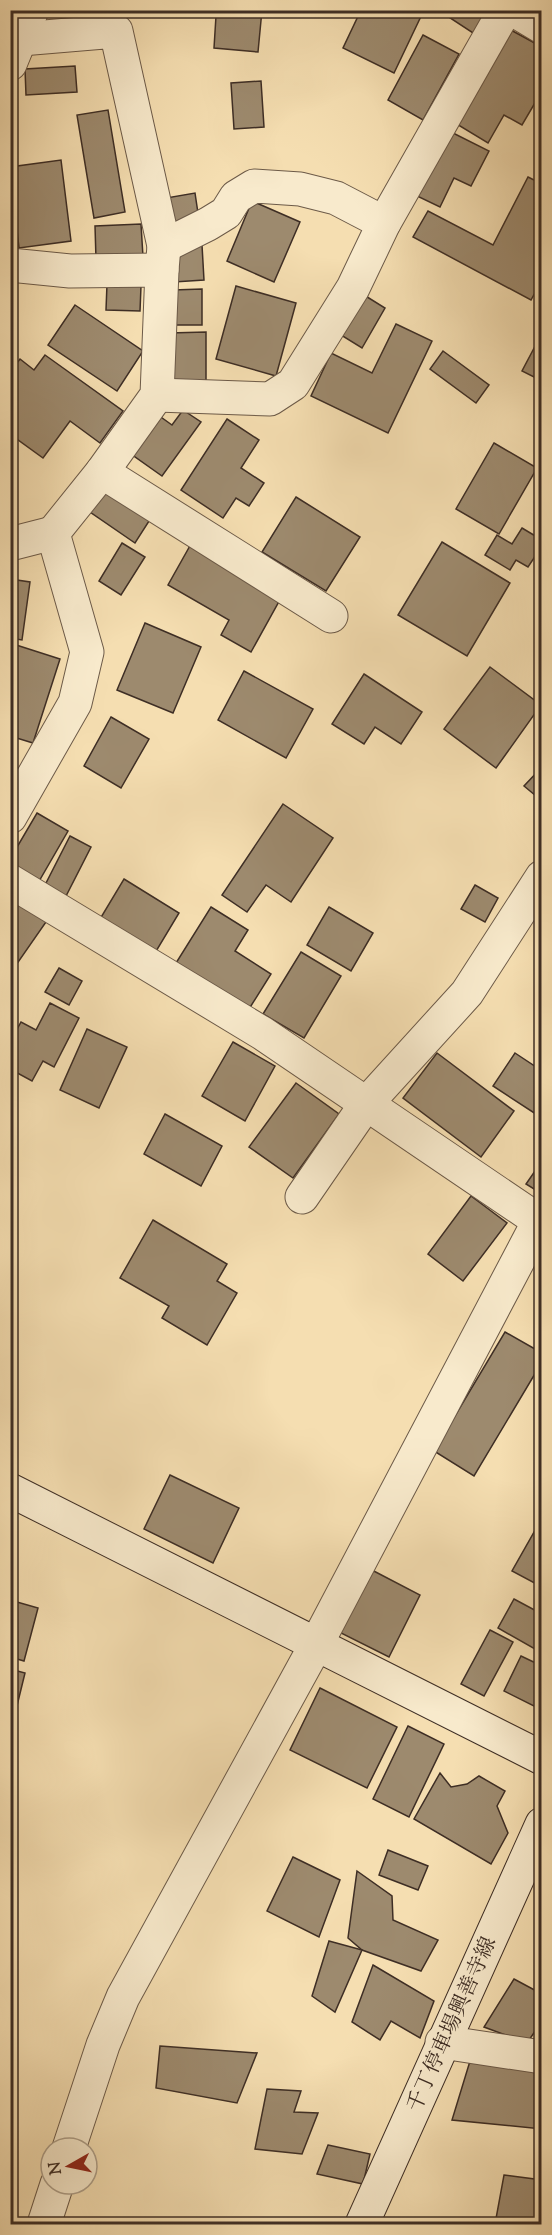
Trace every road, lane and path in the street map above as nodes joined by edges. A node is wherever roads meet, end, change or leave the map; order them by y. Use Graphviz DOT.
graph roads {
  1 [pos="505,10"];
  2 [pos="514,10"];
  3 [pos="542,27"];
  4 [pos="21,38"];
  5 [pos="384,223"];
  6 [pos="163,258"];
  7 [pos="10,265"];
  8 [pos="157,395"];
  9 [pos="102,472"];
  10 [pos="53,533"];
  11 [pos="10,544"];
  12 [pos="330,616"];
  13 [pos="10,817"];
  14 [pos="542,877"];
  15 [pos="10,881"];
  16 [pos="366,1104"];
  17 [pos="302,1197"];
  18 [pos="540,1222"];
  19 [pos="10,1490"];
  20 [pos="317,1643"];
  21 [pos="542,1758"];
  22 [pos="542,1824"];
  23 [pos="442,2042"];
  24 [pos="542,2057"];
  25 [pos="73,2136"];
  26 [pos="53,2196"];
  27 [pos="44,2224"];
  28 [pos="362,2224"];
  1 -- 5 [label="street"];
  2 -- 3 [label="street"];
  4 -- 6 [label="street"];
  5 -- 6 [label="street"];
  5 -- 8 [label="street"];
  6 -- 7 [label="street"];
  6 -- 8 [label="street"];
  8 -- 9 [label="street"];
  9 -- 10 [label="street"];
  9 -- 12 [label="street"];
  10 -- 11 [label="street"];
  10 -- 13 [label="street"];
  14 -- 16 [label="street"];
  15 -- 16 [label="street"];
  16 -- 17 [label="street"];
  16 -- 18 [label="street"];
  18 -- 20 [label="street"];
  19 -- 20 [label="street"];
  20 -- 21 [label="street"];
  20 -- 25 [label="street"];
  22 -- 23 [label="street, 千丁停車場興善寺線"];
  23 -- 24 [label="street"];
  23 -- 28 [label="street, 千丁停車場興善寺線"];
  26 -- 27 [label="street"];
}
